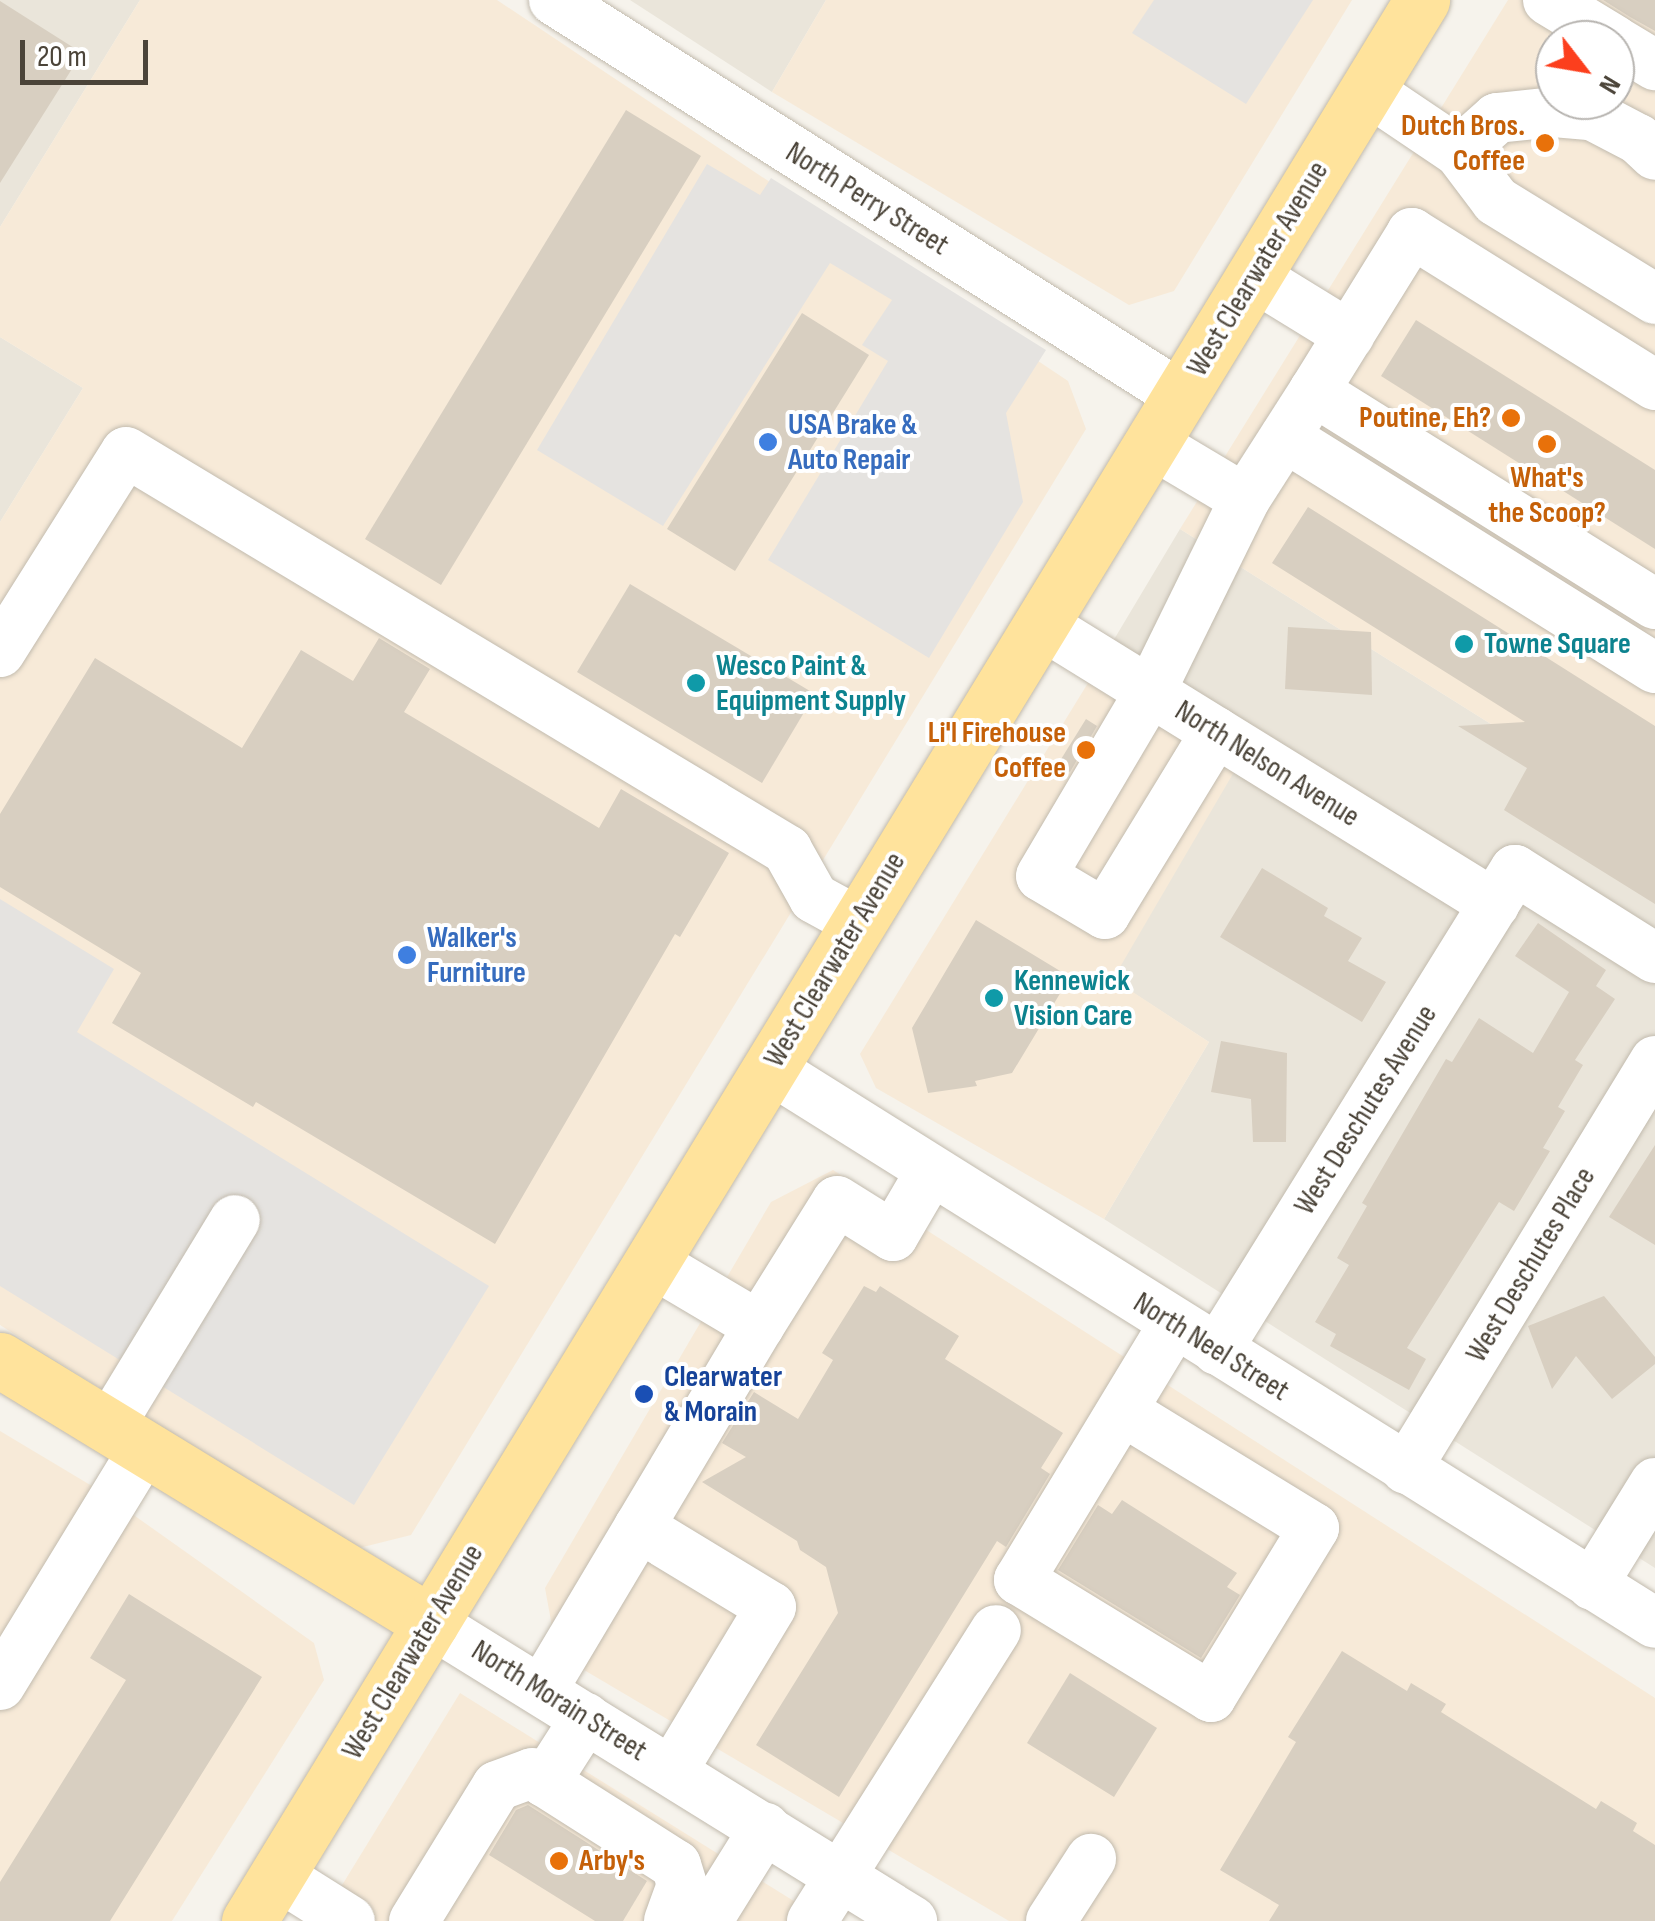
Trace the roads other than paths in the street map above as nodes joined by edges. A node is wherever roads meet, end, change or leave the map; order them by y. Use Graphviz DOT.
graph roads {
  1 [pos="554,0"];
  2 [pos="1422,0"];
  3 [pos="1550,0"];
  4 [pos="1582,20"];
  5 [pos="1366,90"];
  6 [pos="1649,146"];
  7 [pos="1459,152"];
  8 [pos="1253,276"];
  9 [pos="1655,299"];
  10 [pos="1349,335"];
  11 [pos="1655,385"];
  12 [pos="1314,391"];
  13 [pos="1181,396"];
  14 [pos="1285,437"];
  15 [pos="1151,444"];
  16 [pos="1245,500"];
  17 [pos="1655,604"];
  18 [pos="1041,624"];
  19 [pos="0,652"];
  20 [pos="1655,668"];
  21 [pos="1150,692"];
  22 [pos="1216,732"];
  23 [pos="1504,887"];
  24 [pos="858,922"];
  25 [pos="1655,958"];
  26 [pos="1655,1061"];
  27 [pos="769,1068"];
  28 [pos="931,1171"];
  29 [pos="235,1220"];
  30 [pos="651,1262"];
  31 [pos="1174,1324"];
  32 [pos="759,1326"];
  33 [pos="1218,1350"];
  34 [pos="0,1360"];
  35 [pos="1123,1411"];
  36 [pos="126,1438"];
  37 [pos="1406,1469"];
  38 [pos="1655,1483"];
  39 [pos="639,1527"];
  40 [pos="1592,1584"];
  41 [pos="431,1623"];
  42 [pos="1655,1623"];
  43 [pos="996,1630"];
  44 [pos="0,1685"];
  45 [pos="542,1690"];
  46 [pos="586,1718"];
  47 [pos="672,1771"];
  48 [pos="546,1782"];
  49 [pos="764,1828"];
  50 [pos="1090,1859"];
  51 [pos="277,1875"];
  52 [pos="840,1876"];
  53 [pos="434,1914"];
  54 [pos="249,1921"];
  55 [pos="350,1921"];
  56 [pos="669,1921"];
  57 [pos="707,1921"];
  58 [pos="812,1921"];
  59 [pos="912,1921"];
  60 [pos="1051,1921"];
  1 -- 13 [label="street, North Perry Street"];
  2 -- 5 [label="main road, West Clearwater Avenue"];
  3 -- 4 [label="street"];
  5 -- 7 [label="street"];
  5 -- 8 [label="main road, West Clearwater Avenue"];
  6 -- 7 [label="street"];
  7 -- 9 [label="street"];
  8 -- 10 [label="street"];
  8 -- 13 [label="main road, West Clearwater Avenue"];
  10 -- 11 [label="street"];
  10 -- 12 [label="street"];
  12 -- 14 [label="street"];
  12 -- 17 [label="street"];
  13 -- 15 [label="main road, West Clearwater Avenue"];
  14 -- 16 [label="street"];
  14 -- 20 [label="street"];
  15 -- 16 [label="street"];
  15 -- 18 [label="main road, West Clearwater Avenue"];
  16 -- 21 [label="street"];
  18 -- 21 [label="street, North Nelson Avenue"];
  18 -- 24 [label="main road, West Clearwater Avenue"];
  19 -- 24 [label="street"];
  21 -- 22 [label="street, North Nelson Avenue"];
  21 -- 22 [label="street"];
  22 -- 23 [label="street, North Nelson Avenue"];
  23 -- 25 [label="street, North Nelson Avenue"];
  23 -- 33 [label="street, West Deschutes Avenue"];
  24 -- 27 [label="main road, West Clearwater Avenue"];
  26 -- 37 [label="street, West Deschutes Place"];
  27 -- 28 [label="street, North Neel Street"];
  27 -- 30 [label="main road, West Clearwater Avenue"];
  28 -- 31 [label="street, North Neel Street"];
  28 -- 32 [label="street"];
  29 -- 36 [label="street"];
  30 -- 32 [label="street"];
  30 -- 41 [label="main road, West Clearwater Avenue"];
  31 -- 33 [label="street, North Neel Street"];
  31 -- 35 [label="street"];
  32 -- 39 [label="street"];
  33 -- 37 [label="street, North Neel Street"];
  34 -- 36 [label="main road, North Morain Street"];
  35 -- 35 [label="street"];
  36 -- 41 [label="main road, North Morain Street"];
  36 -- 44 [label="street"];
  37 -- 40 [label="street, North Neel Street"];
  38 -- 40 [label="street"];
  39 -- 45 [label="street"];
  39 -- 47 [label="street"];
  40 -- 42 [label="street, North Neel Street"];
  41 -- 45 [label="street, North Morain Street"];
  41 -- 51 [label="main road, West Clearwater Avenue"];
  43 -- 52 [label="street"];
  45 -- 46 [label="street, North Morain Street"];
  46 -- 47 [label="street, North Morain Street"];
  46 -- 48 [label="street"];
  47 -- 49 [label="street, North Morain Street"];
  48 -- 53 [label="street"];
  48 -- 56 [label="street"];
  49 -- 52 [label="street, North Morain Street"];
  49 -- 57 [label="street"];
  50 -- 60 [label="street"];
  51 -- 54 [label="main road, West Clearwater Avenue"];
  51 -- 55 [label="street"];
  52 -- 58 [label="street"];
  52 -- 59 [label="street, North Morain Street"];
}
